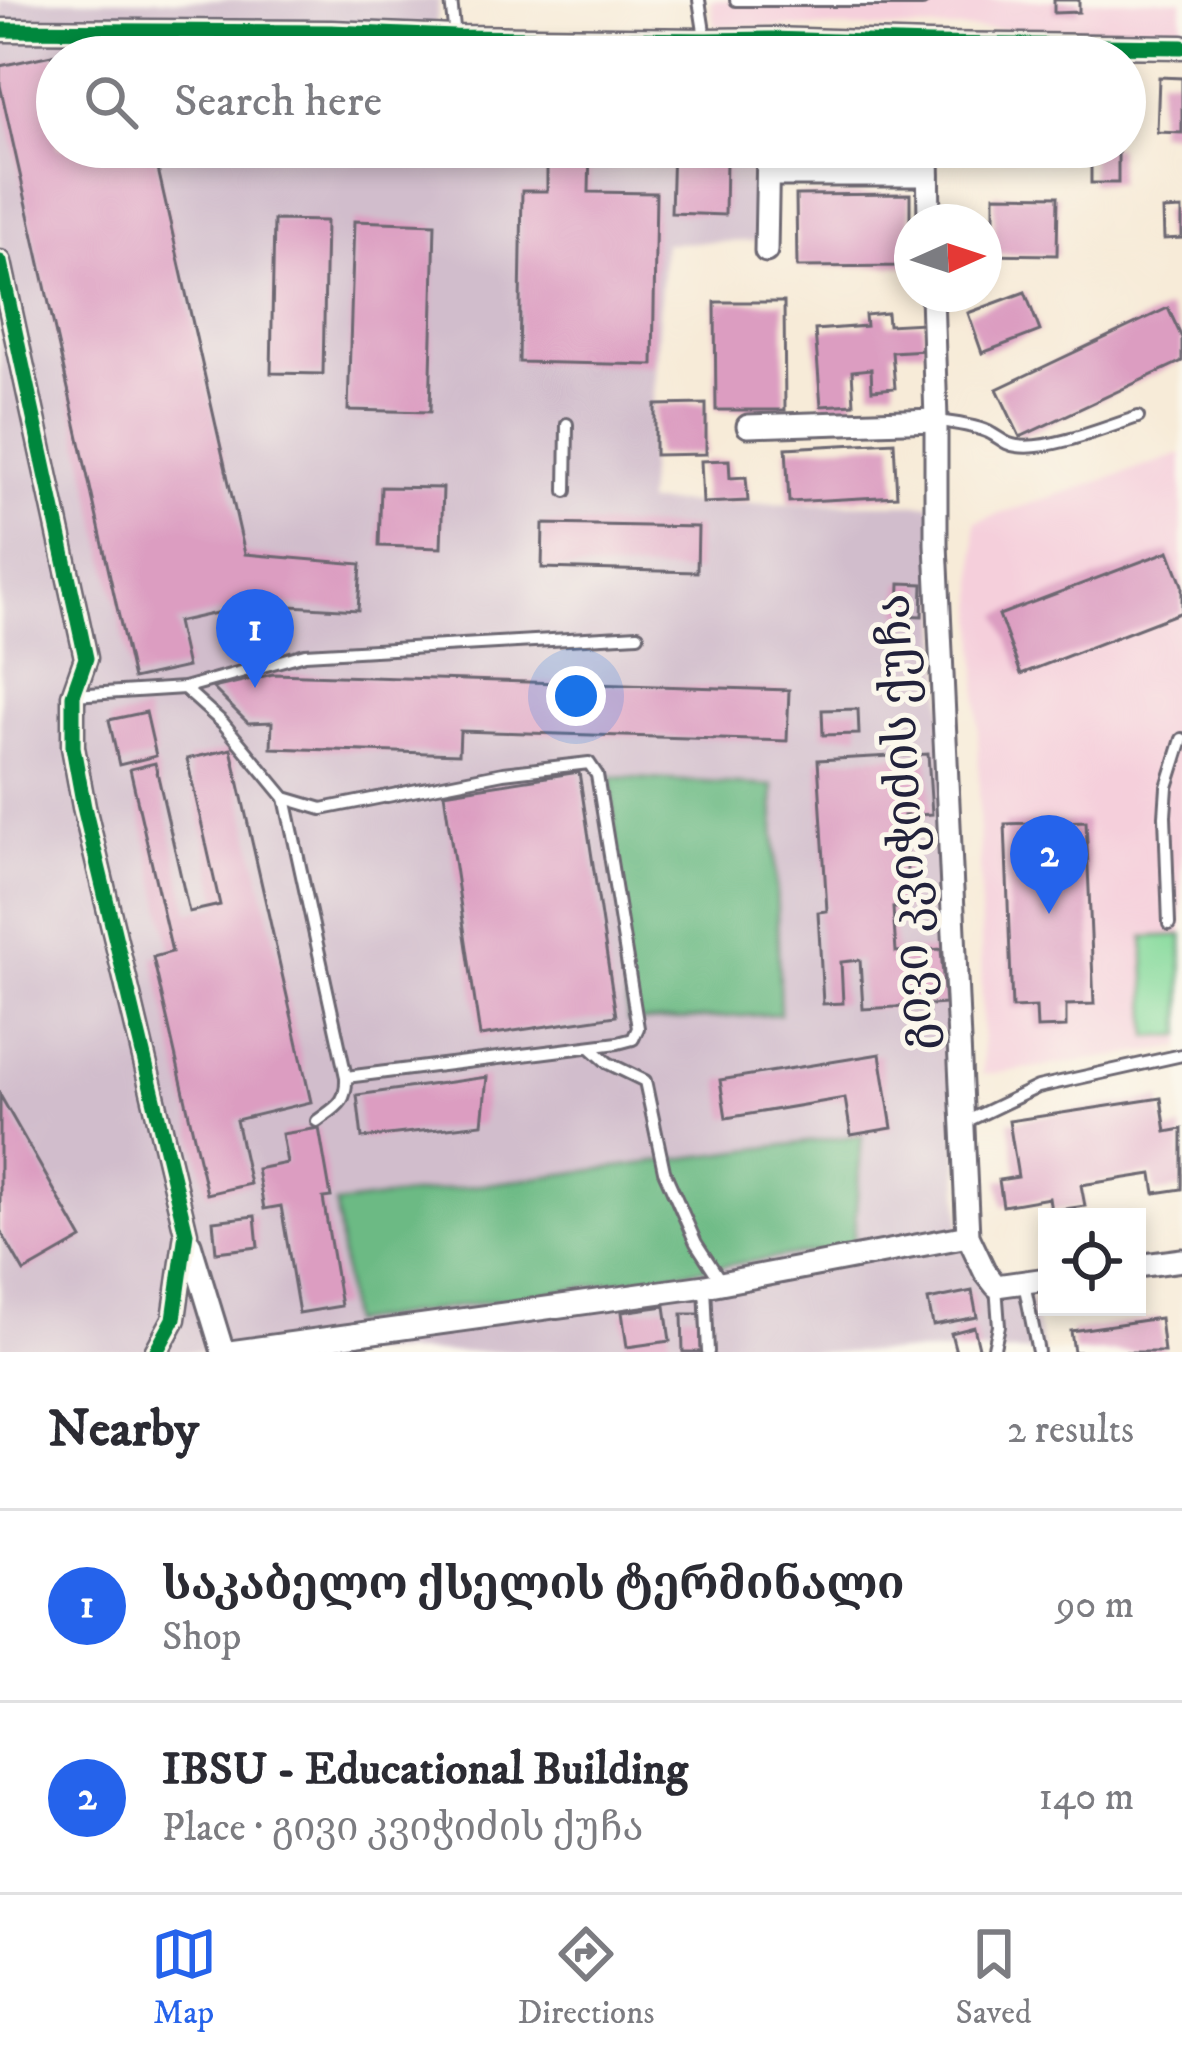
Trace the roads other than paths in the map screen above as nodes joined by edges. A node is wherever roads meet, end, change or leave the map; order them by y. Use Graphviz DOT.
graph roads {
  1 [pos="451,0"];
  2 [pos="698,0"];
  3 [pos="736,0"];
  4 [pos="922,0"];
  5 [pos="0,30"];
  6 [pos="430,36"];
  7 [pos="455,36"];
  8 [pos="705,36"];
  9 [pos="1182,47"];
  10 [pos="1146,48"];
  11 [pos="768,168"];
  12 [pos="928,168"];
  13 [pos="768,175"];
  14 [pos="928,175"];
  15 [pos="929,204"];
  16 [pos="766,251"];
  17 [pos="0,262"];
  18 [pos="933,312"];
  19 [pos="1138,417"];
  20 [pos="936,420"];
  21 [pos="567,424"];
  22 [pos="748,426"];
  23 [pos="566,491"];
  24 [pos="638,634"];
  25 [pos="184,688"];
  26 [pos="73,695"];
  27 [pos="1182,740"];
  28 [pos="285,798"];
  29 [pos="1168,925"];
  30 [pos="590,1047"];
  31 [pos="1182,1055"];
  32 [pos="346,1077"];
  33 [pos="317,1121"];
  34 [pos="962,1124"];
  35 [pos="186,1233"];
  36 [pos="968,1236"];
  37 [pos="1182,1259"];
  38 [pos="1146,1265"];
  39 [pos="1038,1280"];
  40 [pos="1024,1282"];
  41 [pos="713,1285"];
  42 [pos="996,1286"];
  43 [pos="261,1350"];
  44 [pos="156,1352"];
  45 [pos="227,1352"];
  46 [pos="707,1352"];
  47 [pos="993,1352"];
  48 [pos="1038,1352"];
  1 -- 7 [label="lane"];
  2 -- 8 [label="lane"];
  3 -- 4 [label="lane"];
  5 -- 6 [label="street"];
  9 -- 10 [label="street"];
  11 -- 13 [label="street"];
  12 -- 14 [label="street"];
  13 -- 14 [label="street"];
  13 -- 16 [label="street"];
  14 -- 15 [label="street"];
  17 -- 26 [label="street"];
  18 -- 20 [label="street, გივი კვიჭიძის ქუჩა"];
  19 -- 20 [label="lane"];
  20 -- 22 [label="street"];
  20 -- 34 [label="street, გივი კვიჭიძის ქუჩა"];
  21 -- 23 [label="lane"];
  24 -- 25 [label="lane"];
  25 -- 26 [label="lane"];
  25 -- 28 [label="lane"];
  26 -- 35 [label="street"];
  27 -- 29 [label="lane"];
  28 -- 30 [label="lane"];
  28 -- 32 [label="lane"];
  30 -- 32 [label="lane"];
  30 -- 41 [label="lane"];
  31 -- 34 [label="lane"];
  32 -- 33 [label="lane"];
  34 -- 36 [label="street, გივი კვიჭიძის ქუჩა"];
  35 -- 44 [label="street"];
  35 -- 45 [label="street"];
  36 -- 41 [label="street"];
  36 -- 42 [label="street, გივი კვიჭიძის ქუჩა"];
  37 -- 38 [label="street"];
  39 -- 40 [label="street"];
  40 -- 42 [label="street"];
  40 -- 48 [label="lane"];
  41 -- 43 [label="street"];
  41 -- 46 [label="lane"];
  42 -- 47 [label="lane"];
  43 -- 45 [label="street"];
}
